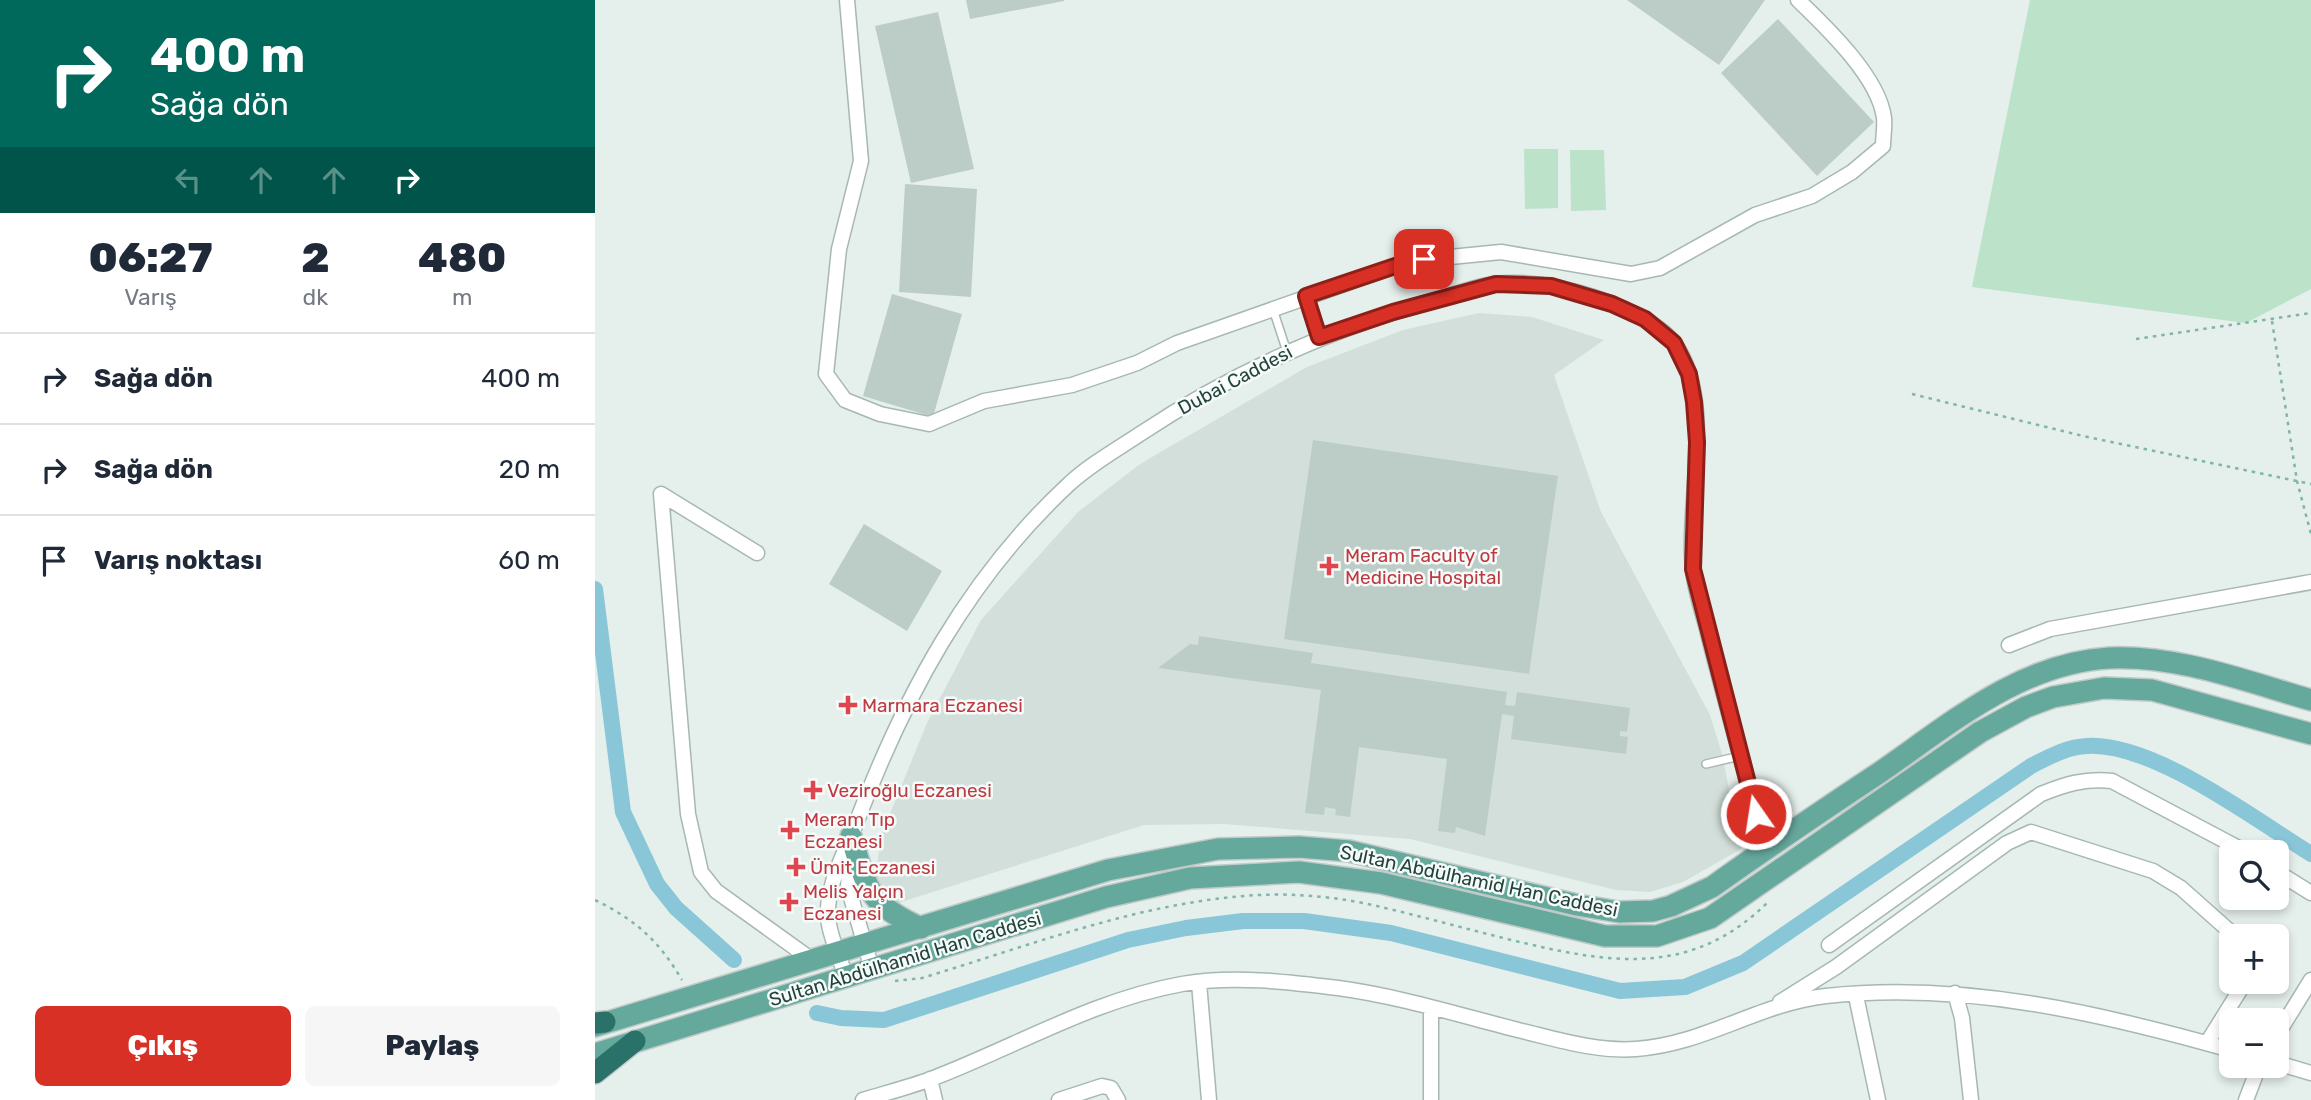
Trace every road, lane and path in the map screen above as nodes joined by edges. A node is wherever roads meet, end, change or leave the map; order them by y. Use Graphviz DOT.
graph roads {
  1 [pos="847,0"];
  2 [pos="1798,0"];
  3 [pos="1306,296"];
  4 [pos="1273,309"];
  5 [pos="2311,313"];
  6 [pos="2272,321"];
  7 [pos="1319,337"];
  8 [pos="2136,339"];
  9 [pos="1287,352"];
  10 [pos="1912,394"];
  11 [pos="2297,481"];
  12 [pos="2311,484"];
  13 [pos="2311,534"];
  14 [pos="757,553"];
  15 [pos="2311,582"];
  16 [pos="2009,645"];
  17 [pos="2311,700"];
  18 [pos="2311,734"];
  19 [pos="1740,755"];
  20 [pos="1706,764"];
  21 [pos="851,836"];
  22 [pos="2223,840"];
  23 [pos="1764,851"];
  24 [pos="2289,879"];
  25 [pos="2311,893"];
  26 [pos="595,901"];
  27 [pos="2222,924"];
  28 [pos="921,928"];
  29 [pos="864,944"];
  30 [pos="1829,945"];
  31 [pos="838,952"];
  32 [pos="812,960"];
  33 [pos="871,970"];
  34 [pos="846,977"];
  35 [pos="2311,980"];
  36 [pos="1199,983"];
  37 [pos="685,986"];
  38 [pos="1955,993"];
  39 [pos="2238,994"];
  40 [pos="1856,996"];
  41 [pos="1773,1007"];
  42 [pos="1431,1008"];
  43 [pos="2289,1016"];
  44 [pos="598,1024"];
  45 [pos="635,1041"];
  46 [pos="2207,1043"];
  47 [pos="2219,1046"];
  48 [pos="595,1054"];
  49 [pos="2289,1067"];
  50 [pos="595,1073"];
  51 [pos="2311,1073"];
  52 [pos="2254,1078"];
  53 [pos="930,1079"];
  54 [pos="863,1100"];
  55 [pos="935,1100"];
  56 [pos="1059,1100"];
  57 [pos="1118,1100"];
  58 [pos="1209,1100"];
  59 [pos="1431,1100"];
  60 [pos="1878,1100"];
  61 [pos="1971,1100"];
  62 [pos="2246,1100"];
  1 -- 4 [label="street"];
  2 -- 3 [label="street"];
  3 -- 4 [label="street"];
  3 -- 7 [label="lane"];
  4 -- 9 [label="lane"];
  5 -- 6 [label="path"];
  6 -- 8 [label="path"];
  6 -- 11 [label="path"];
  7 -- 9 [label="street, Dubai Caddesi"];
  7 -- 19 [label="street, Dubai Caddesi"];
  9 -- 21 [label="street, Dubai Caddesi"];
  10 -- 11 [label="path"];
  11 -- 12 [label="path"];
  11 -- 13 [label="path"];
  14 -- 32 [label="street"];
  15 -- 16 [label="street"];
  17 -- 23 [label="main road, Sultan Abdülhamid Han Caddesi"];
  18 -- 33 [label="main road, Sultan Abdülhamid Han Caddesi"];
  19 -- 20 [label="lane"];
  19 -- 23 [label="street, Dubai Caddesi"];
  21 -- 28 [label="main road"];
  21 -- 29 [label="street, Dubai Caddesi"];
  21 -- 31 [label="street, Dubai Caddesi"];
  22 -- 30 [label="street"];
  23 -- 28 [label="main road, Sultan Abdülhamid Han Caddesi"];
  24 -- 25 [label="street"];
  26 -- 37 [label="path"];
  27 -- 41 [label="street"];
  28 -- 29 [label="main road, Sultan Abdülhamid Han Caddesi"];
  29 -- 31 [label="main road, Sultan Abdülhamid Han Caddesi"];
  29 -- 33 [label="street, Dubai Caddesi"];
  31 -- 32 [label="main road, Sultan Abdülhamid Han Caddesi"];
  31 -- 34 [label="street, Dubai Caddesi"];
  32 -- 44 [label="main road, Sultan Abdülhamid Han Caddesi"];
  33 -- 34 [label="main road, Sultan Abdülhamid Han Caddesi"];
  34 -- 45 [label="main road, Sultan Abdülhamid Han Caddesi"];
  35 -- 43 [label="street"];
  36 -- 42 [label="street"];
  36 -- 53 [label="street"];
  36 -- 58 [label="street"];
  38 -- 40 [label="street"];
  38 -- 46 [label="street"];
  38 -- 61 [label="street"];
  39 -- 46 [label="street"];
  40 -- 41 [label="street"];
  40 -- 60 [label="street"];
  41 -- 42 [label="street"];
  42 -- 59 [label="street"];
  45 -- 48 [label="main road, Sultan Abdülhamid Han Caddesi"];
  45 -- 50 [label="highway"];
  46 -- 47 [label="street"];
  49 -- 51 [label="street"];
  52 -- 62 [label="street"];
  53 -- 54 [label="street"];
  53 -- 55 [label="street"];
  56 -- 57 [label="street"];
}
